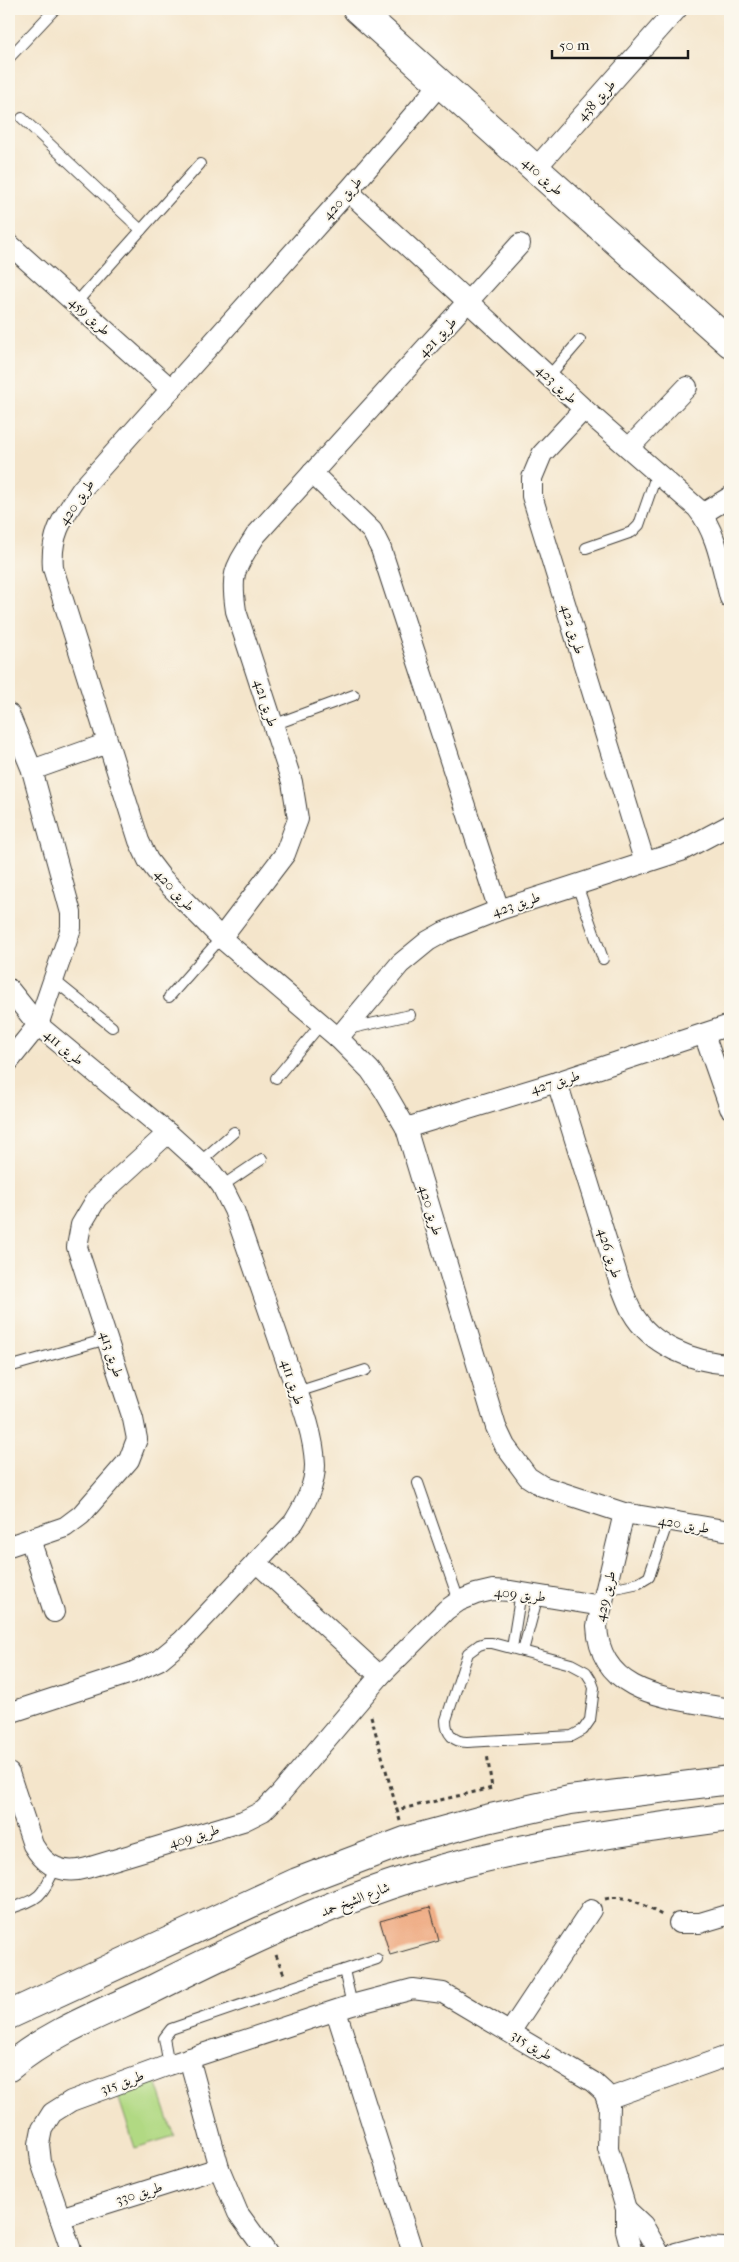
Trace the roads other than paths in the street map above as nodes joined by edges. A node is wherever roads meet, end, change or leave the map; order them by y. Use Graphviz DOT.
graph roads {
  1 [pos="55,9"];
  2 [pos="357,9"];
  3 [pos="677,9"];
  4 [pos="9,58"];
  5 [pos="441,83"];
  6 [pos="22,118"];
  7 [pos="200,164"];
  8 [pos="535,168"];
  9 [pos="348,191"];
  10 [pos="141,230"];
  11 [pos="9,244"];
  12 [pos="520,244"];
  13 [pos="468,302"];
  14 [pos="76,303"];
  15 [pos="580,340"];
  16 [pos="730,343"];
  17 [pos="549,376"];
  18 [pos="687,386"];
  19 [pos="171,389"];
  20 [pos="584,409"];
  21 [pos="630,448"];
  22 [pos="312,473"];
  23 [pos="658,473"];
  24 [pos="730,497"];
  25 [pos="702,514"];
  26 [pos="586,548"];
  27 [pos="730,598"];
  28 [pos="354,695"];
  29 [pos="9,714"];
  30 [pos="273,725"];
  31 [pos="108,743"];
  32 [pos="32,770"];
  33 [pos="730,825"];
  34 [pos="645,863"];
  35 [pos="577,885"];
  36 [pos="499,910"];
  37 [pos="221,938"];
  38 [pos="603,959"];
  39 [pos="54,981"];
  40 [pos="9,989"];
  41 [pos="170,997"];
  42 [pos="17,1011"];
  43 [pos="410,1015"];
  44 [pos="321,1024"];
  45 [pos="38,1025"];
  46 [pos="730,1025"];
  47 [pos="112,1027"];
  48 [pos="342,1034"];
  49 [pos="704,1034"];
  50 [pos="9,1061"];
  51 [pos="276,1078"];
  52 [pos="557,1082"];
  53 [pos="730,1108"];
  54 [pos="406,1128"];
  55 [pos="234,1132"];
  56 [pos="168,1133"];
  57 [pos="262,1159"];
  58 [pos="200,1162"];
  59 [pos="222,1186"];
  60 [pos="107,1338"];
  61 [pos="730,1364"];
  62 [pos="9,1367"];
  63 [pos="366,1370"];
  64 [pos="297,1392"];
  65 [pos="418,1483"];
  66 [pos="624,1513"];
  67 [pos="668,1521"];
  68 [pos="730,1531"];
  69 [pos="30,1539"];
  70 [pos="9,1546"];
  71 [pos="256,1562"];
  72 [pos="530,1594"];
  73 [pos="604,1598"];
  74 [pos="459,1601"];
  75 [pos="54,1612"];
  76 [pos="512,1648"];
  77 [pos="523,1652"];
  78 [pos="380,1676"];
  79 [pos="730,1709"];
  80 [pos="9,1713"];
  81 [pos="9,1773"];
  82 [pos="730,1780"];
  83 [pos="730,1817"];
  84 [pos="56,1868"];
  85 [pos="9,1908"];
  86 [pos="591,1910"];
  87 [pos="730,1914"];
  88 [pos="679,1924"];
  89 [pos="377,1959"];
  90 [pos="344,1970"];
  91 [pos="344,2008"];
  92 [pos="9,2014"];
  93 [pos="510,2032"];
  94 [pos="50,2038"];
  95 [pos="730,2055"];
  96 [pos="189,2058"];
  97 [pos="169,2065"];
  98 [pos="9,2067"];
  99 [pos="9,2088"];
  100 [pos="607,2099"];
  101 [pos="219,2168"];
  102 [pos="626,2209"];
  103 [pos="60,2218"];
  104 [pos="724,2249"];
  105 [pos="72,2253"];
  106 [pos="267,2253"];
  107 [pos="413,2253"];
  108 [pos="632,2253"];
  109 [pos="659,2253"];
  110 [pos="676,2253"];
  1 -- 4 [label="lane"];
  2 -- 5 [label="main road, طريق 410"];
  3 -- 8 [label="street, طريق 438"];
  5 -- 8 [label="main road, طريق 410"];
  5 -- 9 [label="street, طريق 420"];
  6 -- 10 [label="lane"];
  7 -- 10 [label="lane"];
  8 -- 16 [label="main road, طريق 410"];
  9 -- 13 [label="street, طريق 423"];
  9 -- 19 [label="street, طريق 420"];
  10 -- 14 [label="lane"];
  11 -- 14 [label="street, طريق 459"];
  12 -- 13 [label="street, طريق 421"];
  13 -- 17 [label="street, طريق 423"];
  13 -- 22 [label="street, طريق 421"];
  14 -- 19 [label="street, طريق 459"];
  15 -- 17 [label="lane"];
  17 -- 20 [label="street, طريق 423"];
  18 -- 21 [label="street"];
  19 -- 31 [label="street, طريق 420"];
  20 -- 21 [label="street, طريق 423"];
  20 -- 34 [label="street, طريق 422"];
  21 -- 23 [label="street, طريق 423"];
  22 -- 30 [label="street, طريق 421"];
  22 -- 36 [label="street"];
  23 -- 25 [label="street, طريق 423"];
  23 -- 26 [label="lane"];
  24 -- 25 [label="street"];
  25 -- 27 [label="street, طريق 423"];
  28 -- 30 [label="lane"];
  29 -- 32 [label="street"];
  30 -- 37 [label="street, طريق 421"];
  31 -- 32 [label="street"];
  31 -- 37 [label="street, طريق 420"];
  32 -- 39 [label="street"];
  33 -- 34 [label="street, طريق 423"];
  34 -- 35 [label="street, طريق 423"];
  35 -- 36 [label="street, طريق 423"];
  35 -- 38 [label="lane"];
  36 -- 48 [label="street, طريق 423"];
  37 -- 41 [label="lane"];
  37 -- 44 [label="street, طريق 420"];
  39 -- 45 [label="street"];
  39 -- 47 [label="lane"];
  40 -- 42 [label="street, طريق 411"];
  42 -- 45 [label="street, طريق 411"];
  43 -- 48 [label="lane"];
  44 -- 48 [label="street, طريق 420"];
  44 -- 51 [label="lane"];
  45 -- 50 [label="street"];
  45 -- 56 [label="street, طريق 411"];
  46 -- 49 [label="street, طريق 427"];
  48 -- 54 [label="street, طريق 420"];
  49 -- 52 [label="street, طريق 427"];
  49 -- 53 [label="street"];
  52 -- 54 [label="street, طريق 427"];
  52 -- 61 [label="street, طريق 426"];
  54 -- 66 [label="street, طريق 420"];
  55 -- 58 [label="lane"];
  56 -- 58 [label="street, طريق 411"];
  56 -- 60 [label="street, طريق 413"];
  57 -- 59 [label="lane"];
  58 -- 59 [label="street, طريق 411"];
  59 -- 64 [label="street, طريق 411"];
  60 -- 62 [label="lane"];
  60 -- 69 [label="street, طريق 413"];
  63 -- 64 [label="lane"];
  64 -- 71 [label="street, طريق 411"];
  65 -- 74 [label="lane"];
  66 -- 67 [label="street, طريق 420"];
  66 -- 73 [label="street, طريق 429"];
  67 -- 68 [label="street, طريق 420"];
  67 -- 73 [label="lane"];
  69 -- 70 [label="street, طريق 413"];
  69 -- 75 [label="street"];
  71 -- 78 [label="street"];
  71 -- 80 [label="street, طريق 411"];
  72 -- 73 [label="street, طريق 409"];
  72 -- 74 [label="street, طريق 409"];
  72 -- 76 [label="lane"];
  72 -- 77 [label="lane"];
  73 -- 79 [label="street, طريق 429"];
  74 -- 78 [label="street, طريق 409"];
  76 -- 77 [label="lane"];
  76 -- 77 [label="lane"];
  78 -- 84 [label="street, طريق 409"];
  81 -- 84 [label="street"];
  82 -- 92 [label="main road"];
  83 -- 94 [label="main road, شارع الشيخ حمد"];
  84 -- 85 [label="lane"];
  86 -- 93 [label="street"];
  87 -- 88 [label="street"];
  89 -- 90 [label="lane"];
  90 -- 91 [label="lane"];
  90 -- 97 [label="lane"];
  91 -- 93 [label="street, طريق 315"];
  91 -- 96 [label="street, طريق 315"];
  91 -- 107 [label="street"];
  93 -- 100 [label="street, طريق 315"];
  94 -- 98 [label="main road, شارع الشيخ حمد"];
  94 -- 99 [label="main road"];
  95 -- 100 [label="street"];
  96 -- 97 [label="street, طريق 315"];
  96 -- 101 [label="street"];
  97 -- 103 [label="street, طريق 315"];
  100 -- 102 [label="street"];
  101 -- 103 [label="street, طريق 330"];
  101 -- 106 [label="street"];
  102 -- 108 [label="street"];
  102 -- 109 [label="street"];
  103 -- 105 [label="street, طريق 315"];
  104 -- 110 [label="street"];
}
